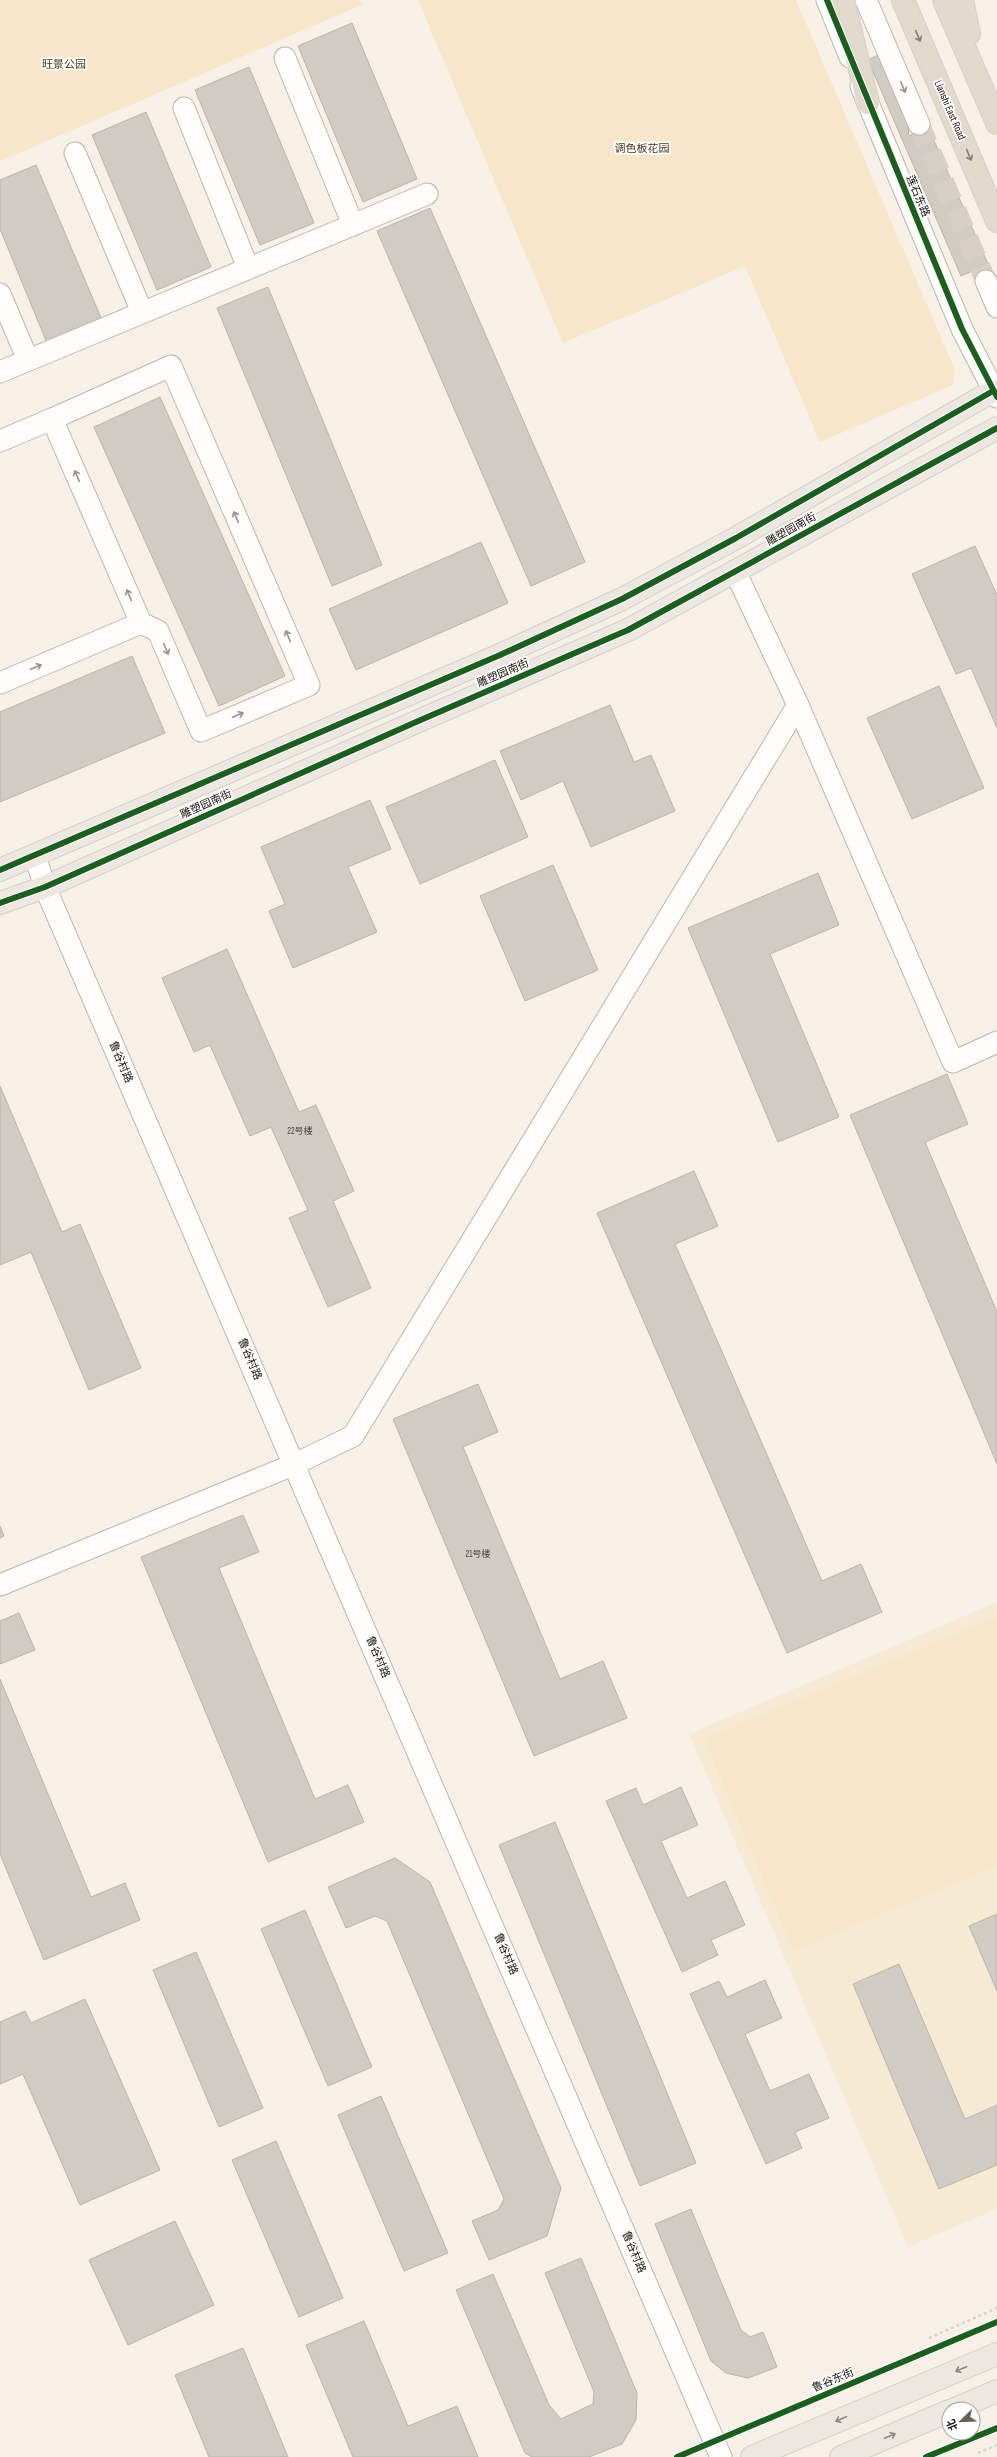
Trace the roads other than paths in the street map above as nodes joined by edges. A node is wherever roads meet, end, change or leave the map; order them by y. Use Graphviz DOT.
graph roads {
  1 [pos="827,0"];
  2 [pos="843,0"];
  3 [pos="866,0"];
  4 [pos="903,0"];
  5 [pos="944,0"];
  6 [pos="962,0"];
  7 [pos="285,58"];
  8 [pos="980,82"];
  9 [pos="868,103"];
  10 [pos="184,108"];
  11 [pos="997,123"];
  12 [pos="918,124"];
  13 [pos="75,153"];
  14 [pos="427,194"];
  15 [pos="997,221"];
  16 [pos="353,224"];
  17 [pos="248,268"];
  18 [pos="986,281"];
  19 [pos="0,294"];
  20 [pos="997,307"];
  21 [pos="142,312"];
  22 [pos="28,360"];
  23 [pos="0,372"];
  24 [pos="995,394"];
  25 [pos="52,419"];
  26 [pos="997,428"];
  27 [pos="0,441"];
  28 [pos="735,571"];
  29 [pos="141,623"];
  30 [pos="0,683"];
  31 [pos="798,705"];
  32 [pos="35,856"];
  33 [pos="0,870"];
  34 [pos="45,887"];
  35 [pos="0,904"];
  36 [pos="997,1042"];
  37 [pos="295,1464"];
  38 [pos="0,1586"];
  39 [pos="997,2354"];
  40 [pos="997,2391"];
  41 [pos="974,2401"];
  42 [pos="941,2414"];
  43 [pos="721,2457"];
  44 [pos="752,2457"];
  45 [pos="841,2457"];
  1 -- 9 [label="street, 莲石东路"];
  2 -- 9 [label="highway"];
  3 -- 12 [label="street, one-way"];
  4 -- 15 [label="highway, Lianshi East Road, one-way"];
  5 -- 8 [label="highway"];
  6 -- 8 [label="highway"];
  7 -- 16 [label="street"];
  8 -- 11 [label="highway"];
  9 -- 24 [label="street, 莲石东路"];
  10 -- 17 [label="street"];
  13 -- 21 [label="street"];
  14 -- 16 [label="street"];
  16 -- 17 [label="street"];
  17 -- 21 [label="street"];
  18 -- 20 [label="street"];
  19 -- 22 [label="street"];
  21 -- 22 [label="street"];
  22 -- 23 [label="street"];
  24 -- 32 [label="main road, 雕塑园南街"];
  25 -- 27 [label="street"];
  29 -- 25 [label="street, one-way"];
  29 -- 25 [label="street, one-way"];
  26 -- 28 [label="main road, 雕塑园南街"];
  28 -- 31 [label="street"];
  28 -- 34 [label="main road, 雕塑园南街"];
  30 -- 29 [label="street, one-way"];
  31 -- 36 [label="street"];
  31 -- 37 [label="street"];
  32 -- 33 [label="main road, 雕塑园南街"];
  32 -- 34 [label="street, 鲁谷村路"];
  34 -- 35 [label="main road, 雕塑园南街"];
  34 -- 37 [label="street, 鲁谷村路"];
  37 -- 38 [label="street"];
  37 -- 43 [label="street, 鲁谷村路"];
  39 -- 44 [label="main road, one-way"];
  40 -- 41 [label="main road"];
  45 -- 42 [label="main road, one-way"];
}
